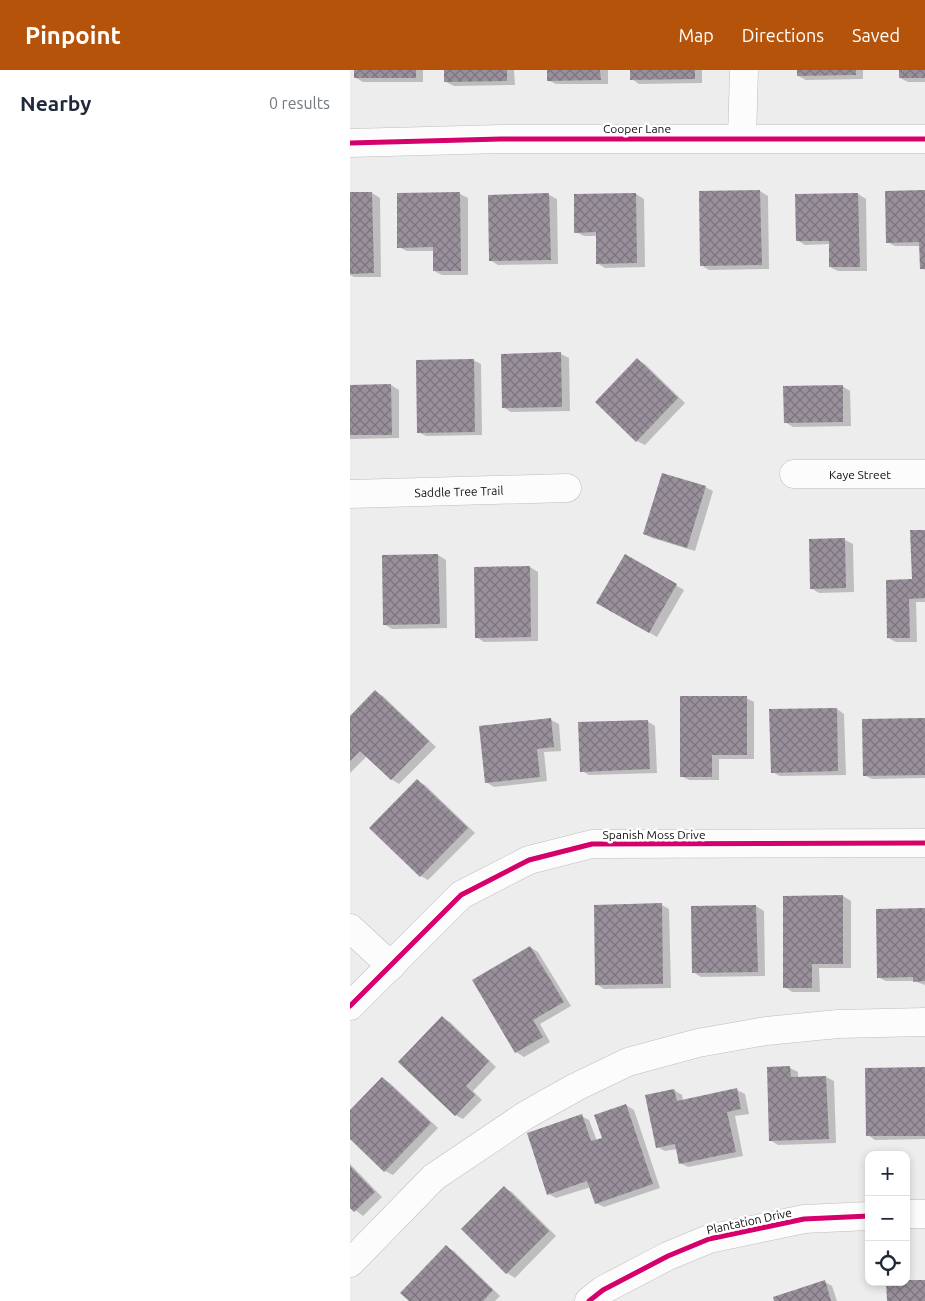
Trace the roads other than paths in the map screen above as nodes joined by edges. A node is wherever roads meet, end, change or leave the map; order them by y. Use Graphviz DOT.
graph roads {
  1 [pos="744,70"];
  2 [pos="742,138"];
  3 [pos="925,139"];
  4 [pos="350,143"];
  5 [pos="794,474"];
  6 [pos="925,474"];
  7 [pos="567,488"];
  8 [pos="350,494"];
  9 [pos="925,843"];
  10 [pos="350,928"];
  11 [pos="391,966"];
  12 [pos="350,1006"];
  13 [pos="925,1022"];
  14 [pos="910,1214"];
  15 [pos="925,1214"];
  16 [pos="865,1216"];
  17 [pos="350,1263"];
  18 [pos="589,1301"];
  1 -- 2 [label="street"];
  2 -- 3 [label="street, Cooper Lane"];
  2 -- 4 [label="street, Cooper Lane"];
  5 -- 6 [label="street, Kaye Street"];
  7 -- 8 [label="street, Saddle Tree Trail"];
  9 -- 11 [label="street, Spanish Moss Drive"];
  10 -- 11 [label="street"];
  11 -- 12 [label="street, Spanish Moss Drive"];
  13 -- 17 [label="street"];
  14 -- 15 [label="street"];
  16 -- 18 [label="street, Plantation Drive"];
}
